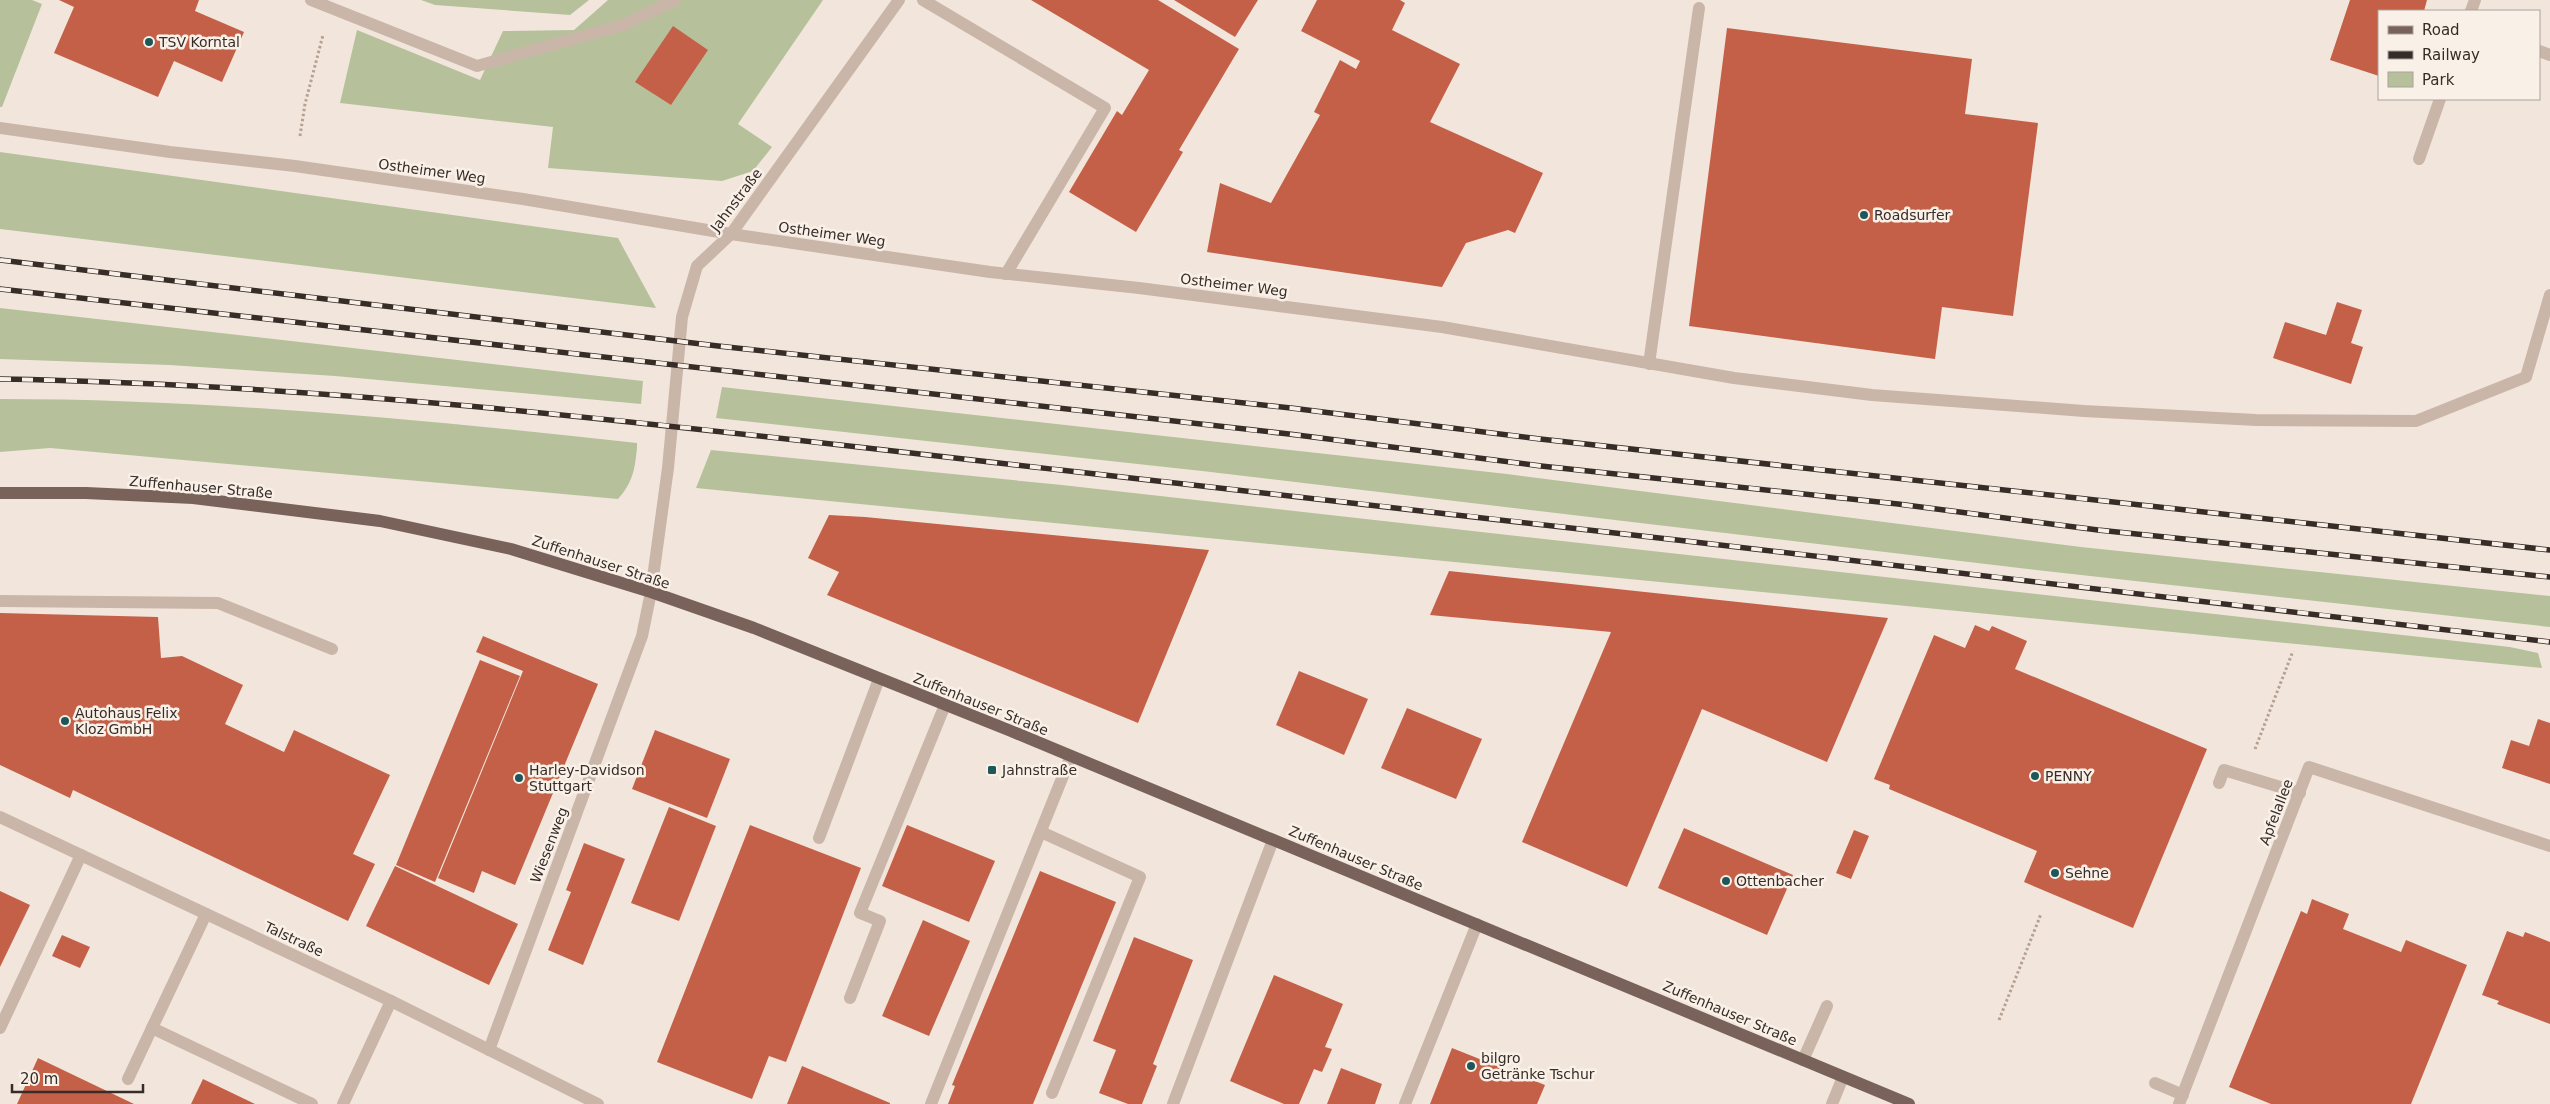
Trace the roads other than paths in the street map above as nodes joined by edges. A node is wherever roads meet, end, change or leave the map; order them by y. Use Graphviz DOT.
graph roads {
  1 [pos="311,0"];
  2 [pos="675,0"];
  3 [pos="898,0"];
  4 [pos="923,0"];
  5 [pos="1699,8"];
  6 [pos="2440,100"];
  7 [pos="0,128"];
  8 [pos="2419,159"];
  9 [pos="731,234"];
  10 [pos="1006,274"];
  11 [pos="2550,296"];
  12 [pos="1655,365"];
  13 [pos="0,493"];
  14 [pos="651,592"];
  15 [pos="0,601"];
  16 [pos="332,649"];
  17 [pos="879,679"];
  18 [pos="945,704"];
  19 [pos="1071,756"];
  20 [pos="2219,782"];
  21 [pos="2300,793"];
  22 [pos="0,817"];
  23 [pos="1041,832"];
  24 [pos="819,838"];
  25 [pos="1273,840"];
  26 [pos="2550,846"];
  27 [pos="81,855"];
  28 [pos="206,914"];
  29 [pos="1477,924"];
  30 [pos="850,998"];
  31 [pos="391,1001"];
  32 [pos="1827,1006"];
  33 [pos="0,1028"];
  34 [pos="152,1028"];
  35 [pos="488,1050"];
  36 [pos="1803,1060"];
  37 [pos="1843,1077"];
  38 [pos="128,1079"];
  39 [pos="2155,1082"];
  40 [pos="1052,1093"];
  41 [pos="571,1099"];
  42 [pos="2181,1099"];
  43 [pos="312,1104"];
  44 [pos="342,1104"];
  45 [pos="598,1104"];
  46 [pos="931,1104"];
  47 [pos="1173,1104"];
  48 [pos="1405,1104"];
  49 [pos="1832,1104"];
  50 [pos="1909,1104"];
  1 -- 2 [label="street"];
  3 -- 9 [label="street, Jahnstraße"];
  4 -- 10 [label="street"];
  5 -- 12 [label="street"];
  6 -- 8 [label="street"];
  7 -- 9 [label="street, Ostheimer Weg"];
  9 -- 10 [label="street, Ostheimer Weg"];
  9 -- 14 [label="street, Jahnstraße"];
  10 -- 12 [label="street, Ostheimer Weg"];
  11 -- 12 [label="street, Ostheimer Weg"];
  13 -- 14 [label="main road, Zuffenhauser Straße"];
  14 -- 17 [label="main road, Zuffenhauser Straße"];
  14 -- 35 [label="street, Wiesenweg"];
  15 -- 16 [label="street"];
  17 -- 18 [label="main road, Zuffenhauser Straße"];
  17 -- 24 [label="street"];
  18 -- 19 [label="main road, Zuffenhauser Straße"];
  18 -- 30 [label="street"];
  19 -- 23 [label="street"];
  19 -- 25 [label="main road, Zuffenhauser Straße"];
  20 -- 21 [label="street"];
  21 -- 26 [label="street, Apfelallee"];
  21 -- 42 [label="street, Apfelallee"];
  22 -- 27 [label="street, Talstraße"];
  23 -- 40 [label="street"];
  23 -- 46 [label="street"];
  25 -- 29 [label="main road, Zuffenhauser Straße"];
  25 -- 47 [label="street"];
  27 -- 28 [label="street, Talstraße"];
  27 -- 33 [label="street"];
  28 -- 31 [label="street, Talstraße"];
  28 -- 34 [label="street"];
  29 -- 36 [label="main road, Zuffenhauser Straße"];
  29 -- 48 [label="street"];
  31 -- 35 [label="street, Talstraße"];
  31 -- 44 [label="street"];
  32 -- 36 [label="street"];
  34 -- 38 [label="street"];
  34 -- 43 [label="street"];
  35 -- 41 [label="street, Talstraße"];
  36 -- 37 [label="main road, Zuffenhauser Straße"];
  37 -- 49 [label="street"];
  37 -- 50 [label="main road, Zuffenhauser Straße"];
  39 -- 42 [label="street"];
  41 -- 45 [label="street, Talstraße"];
}
